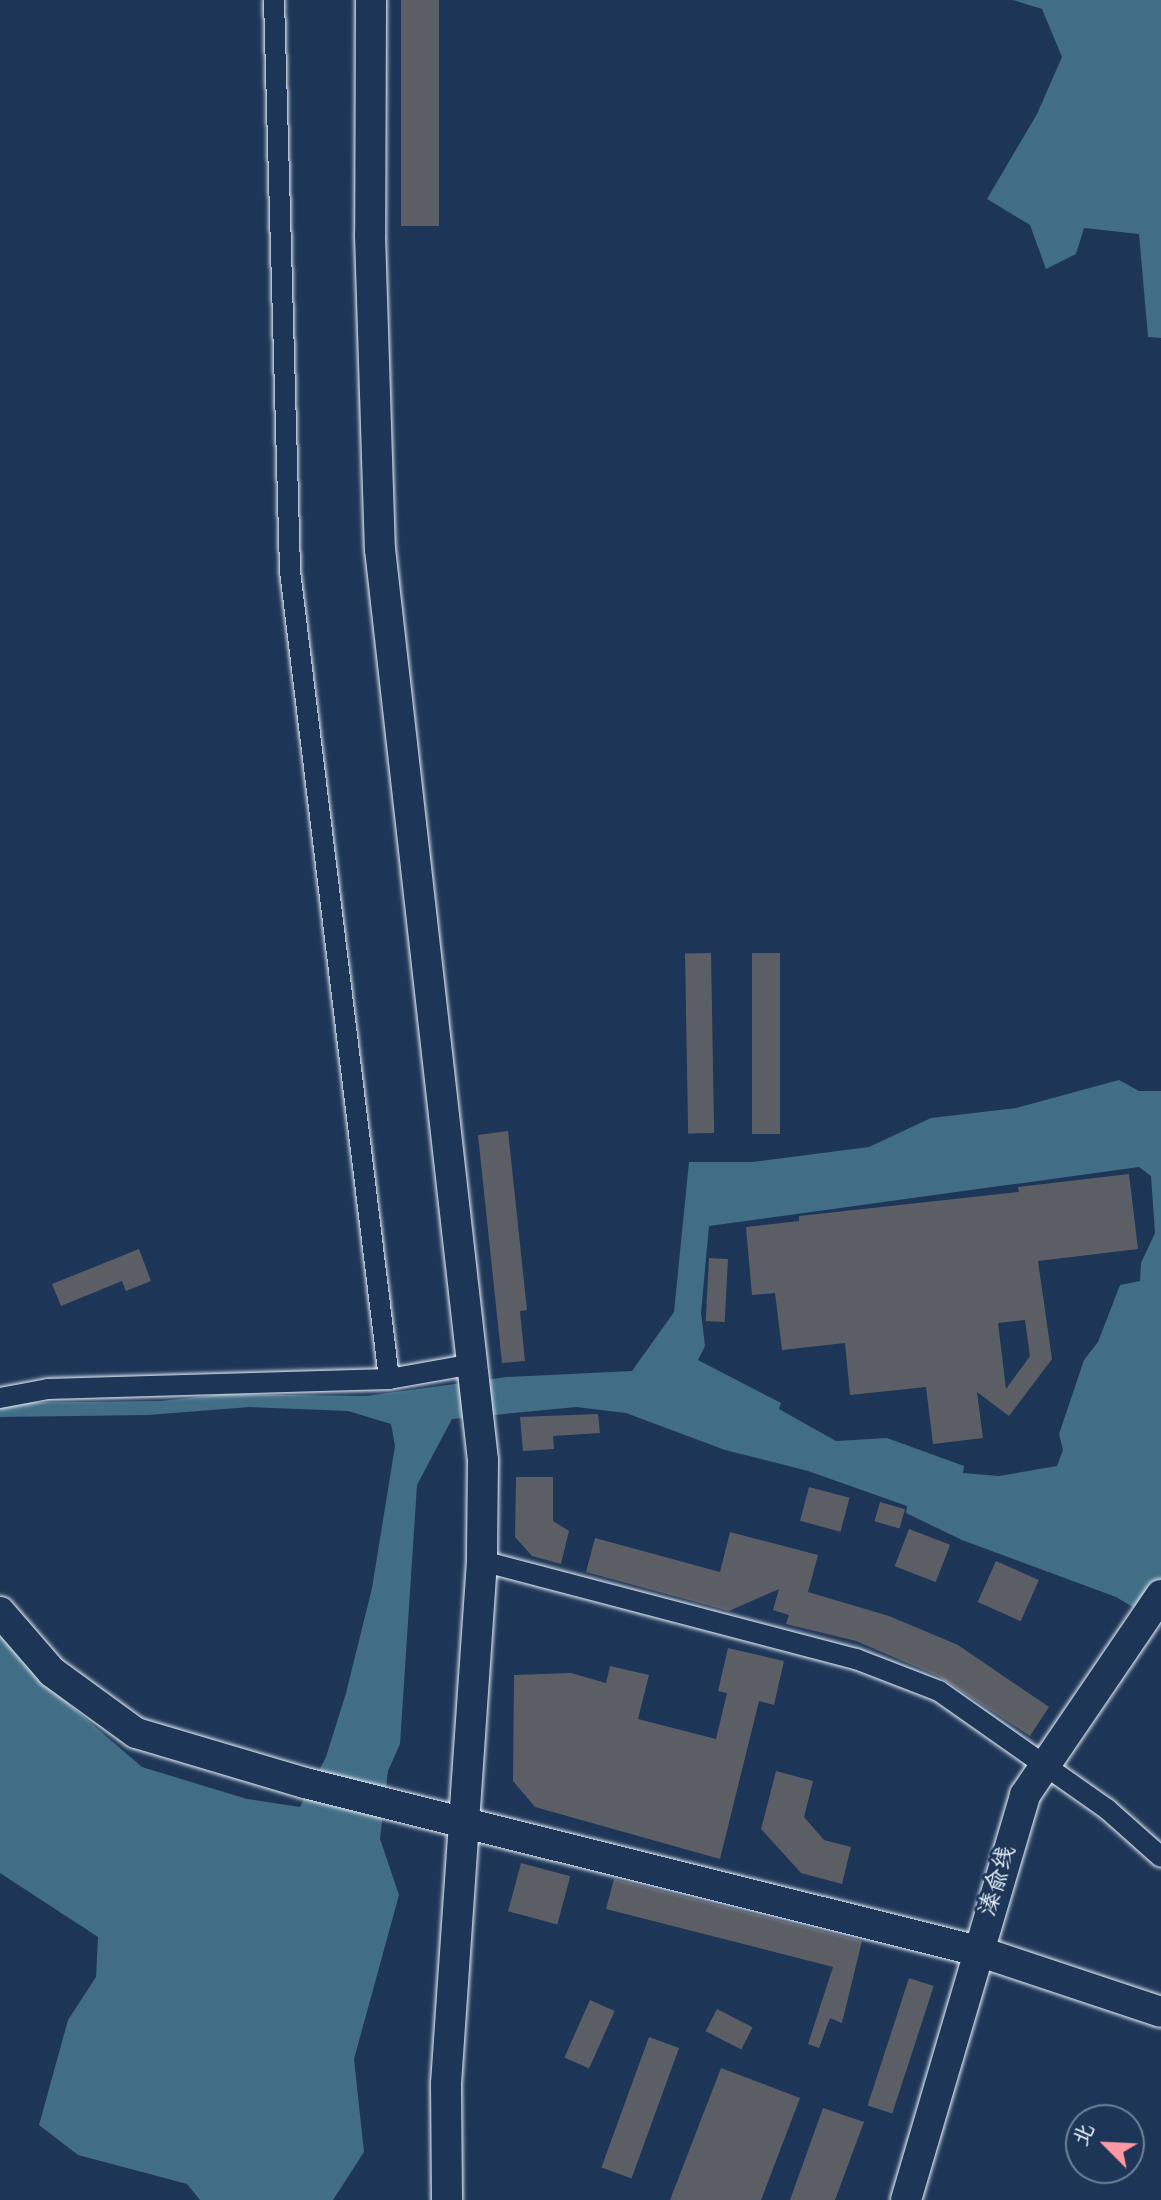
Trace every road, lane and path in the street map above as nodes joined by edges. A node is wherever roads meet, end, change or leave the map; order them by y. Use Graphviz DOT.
graph roads {
  1 [pos="274,0"];
  2 [pos="371,0"];
  3 [pos="473,1364"];
  4 [pos="389,1379"];
  5 [pos="0,1398"];
  6 [pos="482,1561"];
  7 [pos="1161,1595"];
  8 [pos="0,1612"];
  9 [pos="1044,1764"];
  10 [pos="466,1821"];
  11 [pos="1161,1857"];
  12 [pos="978,1951"];
  13 [pos="1161,2012"];
  14 [pos="447,2200"];
  15 [pos="906,2200"];
  1 -- 4 [label="street"];
  2 -- 3 [label="street"];
  3 -- 4 [label="street"];
  3 -- 6 [label="street"];
  4 -- 5 [label="street"];
  6 -- 9 [label="street"];
  6 -- 10 [label="street"];
  7 -- 9 [label="street, 溱俞线"];
  8 -- 10 [label="street"];
  9 -- 11 [label="street"];
  9 -- 12 [label="street, 溱俞线"];
  10 -- 12 [label="street"];
  10 -- 14 [label="street"];
  12 -- 13 [label="street"];
  12 -- 15 [label="street, 溱俞线"];
}
